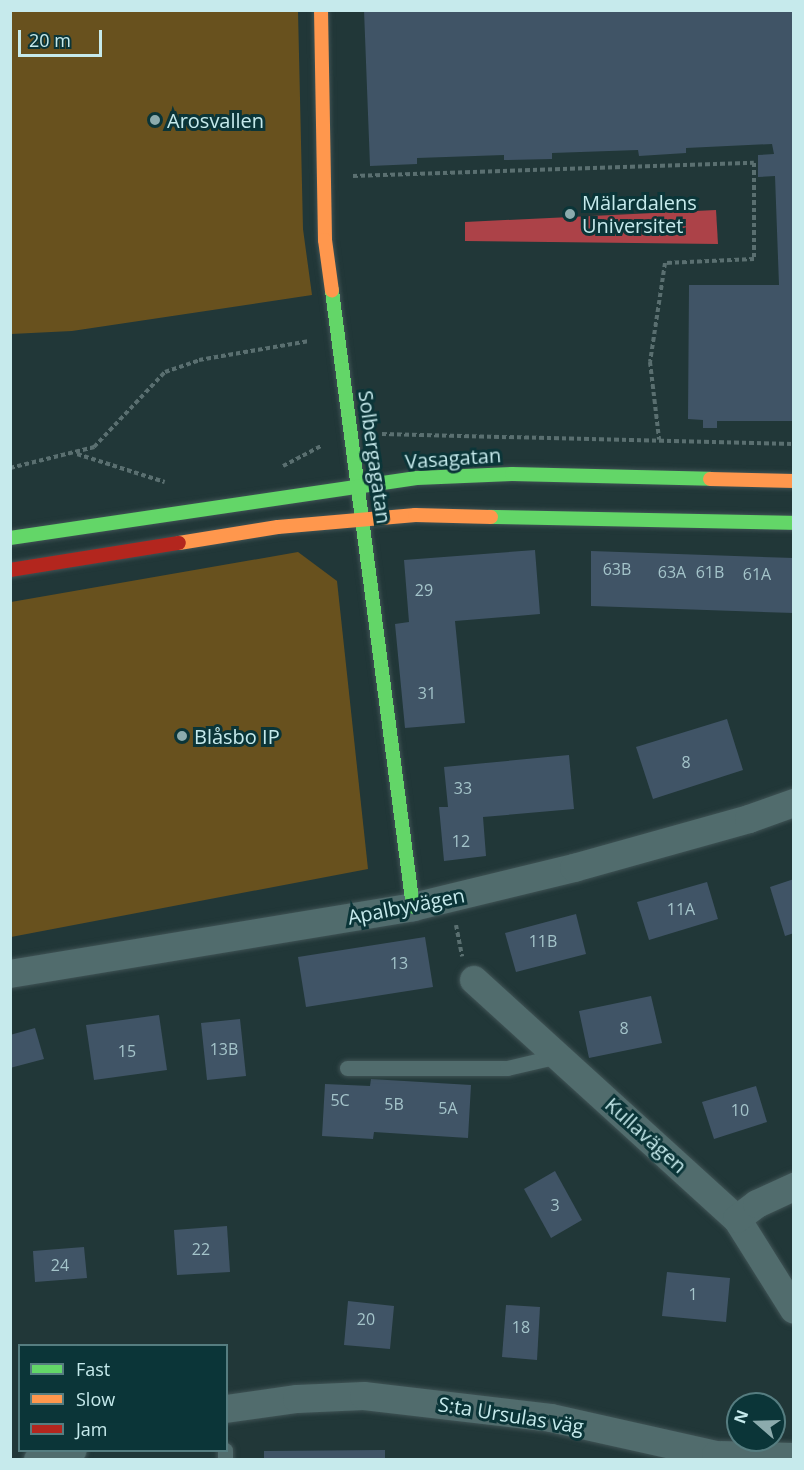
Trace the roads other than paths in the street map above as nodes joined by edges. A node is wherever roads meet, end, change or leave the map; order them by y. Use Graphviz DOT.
graph roads {
  1 [pos="321,10"];
  2 [pos="794,481"];
  3 [pos="359,485"];
  4 [pos="364,519"];
  5 [pos="794,523"];
  6 [pos="10,538"];
  7 [pos="10,570"];
  8 [pos="794,803"];
  9 [pos="413,907"];
  10 [pos="10,974"];
  11 [pos="474,980"];
  12 [pos="558,1056"];
  13 [pos="346,1068"];
  14 [pos="794,1186"];
  15 [pos="737,1219"];
  16 [pos="794,1310"];
  17 [pos="228,1409"];
  18 [pos="66,1452"];
  19 [pos="794,1457"];
  20 [pos="38,1460"];
  1 -- 3 [label="street, Solbergagatan"];
  2 -- 3 [label="street, Vasagatan"];
  3 -- 4 [label="street, Solbergagatan"];
  3 -- 6 [label="street, Vasagatan"];
  4 -- 5 [label="street"];
  4 -- 7 [label="street"];
  4 -- 9 [label="street, Solbergagatan"];
  8 -- 9 [label="street, Apalbyvägen"];
  9 -- 10 [label="street, Apalbyvägen"];
  11 -- 12 [label="street, Kullavägen"];
  12 -- 13 [label="lane"];
  12 -- 15 [label="street, Kullavägen"];
  14 -- 15 [label="street"];
  15 -- 16 [label="street, Kullavägen"];
  17 -- 19 [label="street, S:ta Ursulas väg"];
  18 -- 20 [label="street"];
}
